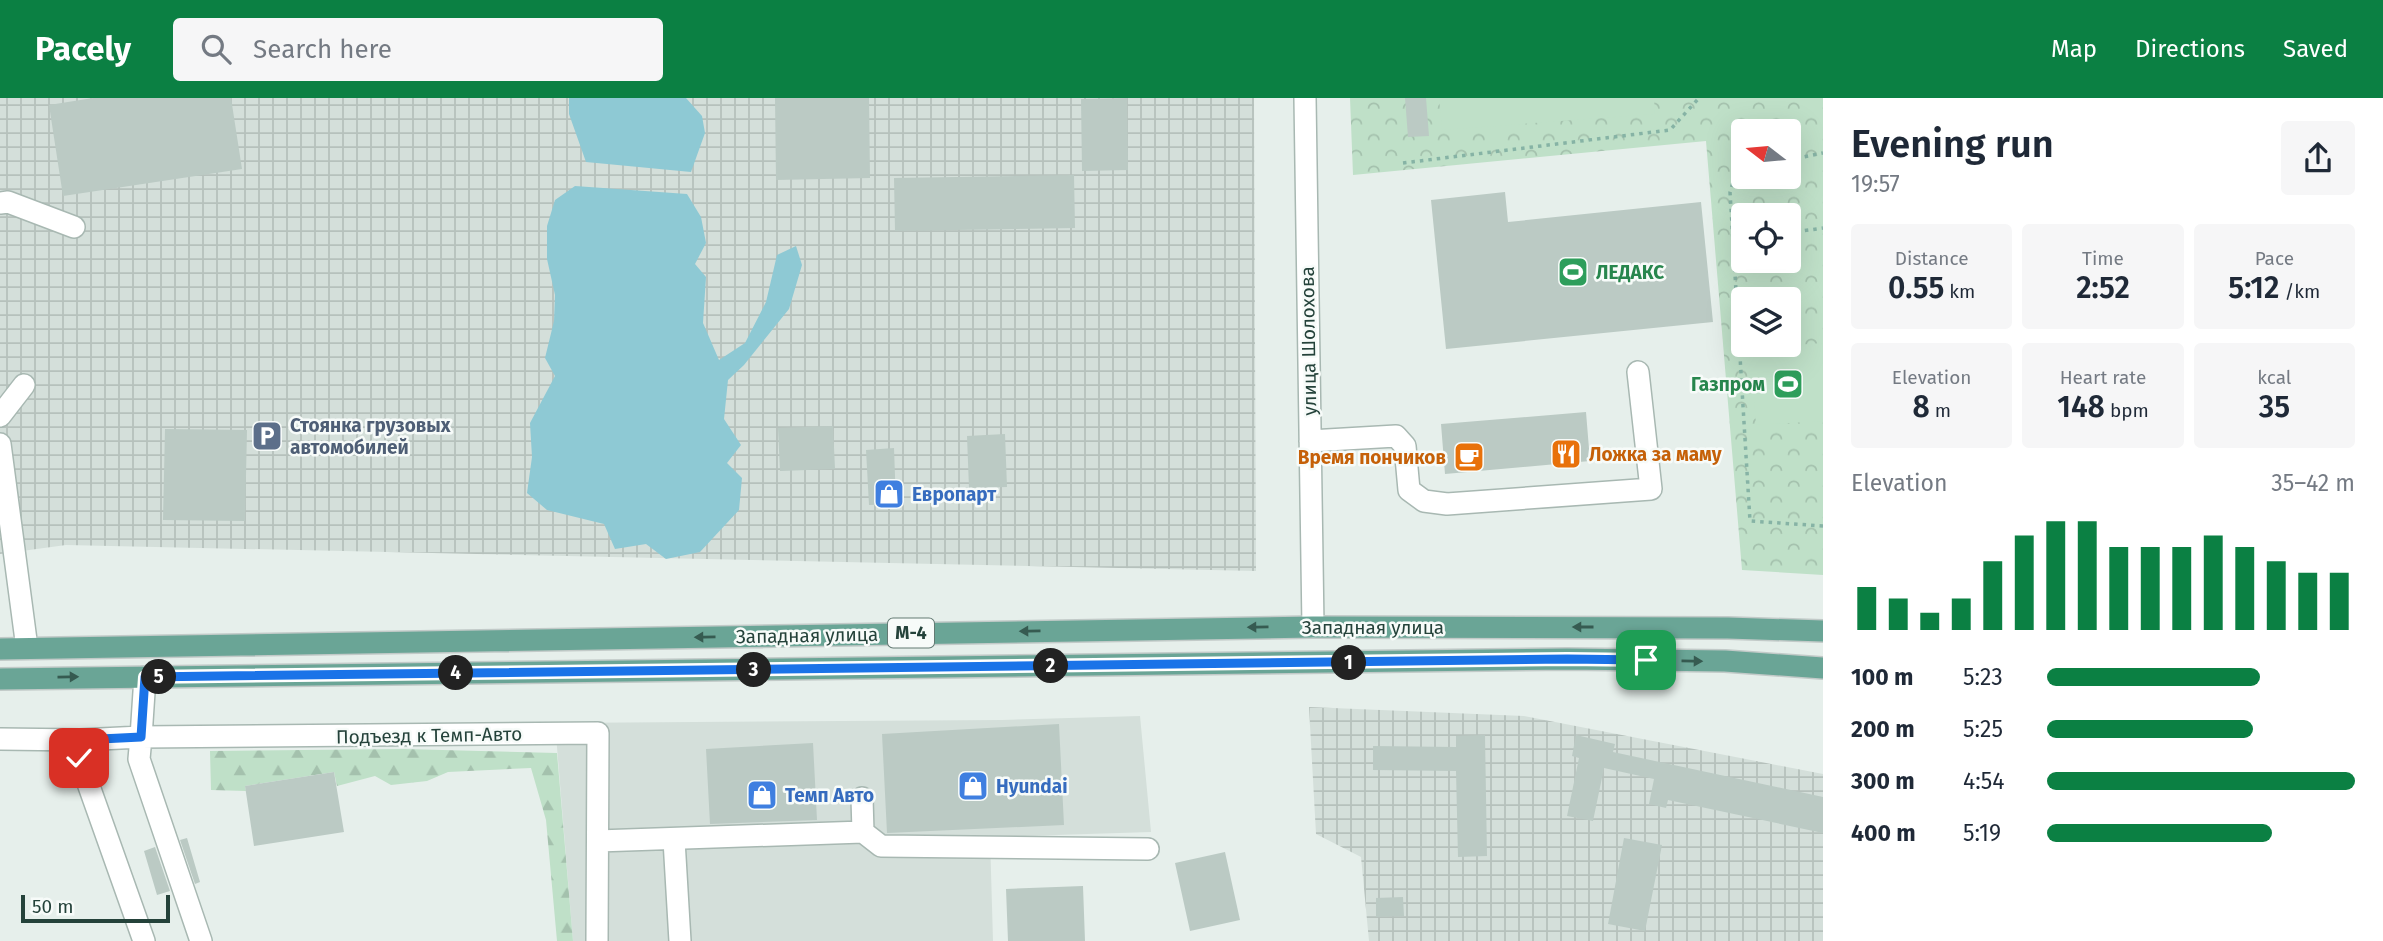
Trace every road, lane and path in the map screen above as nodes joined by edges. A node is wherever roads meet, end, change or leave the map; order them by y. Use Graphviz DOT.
graph roads {
  1 [pos="1305,98"];
  2 [pos="1699,98"];
  3 [pos="1823,153"];
  4 [pos="1801,157"];
  5 [pos="1403,163"];
  6 [pos="1731,189"];
  7 [pos="0,203"];
  8 [pos="1731,215"];
  9 [pos="74,227"];
  10 [pos="1823,228"];
  11 [pos="1801,231"];
  12 [pos="1734,273"];
  13 [pos="1638,372"];
  14 [pos="24,386"];
  15 [pos="0,416"];
  16 [pos="1310,441"];
  17 [pos="0,444"];
  18 [pos="1823,526"];
  19 [pos="9,575"];
  20 [pos="1313,627"];
  21 [pos="1823,631"];
  22 [pos="27,648"];
  23 [pos="0,649"];
  24 [pos="1823,668"];
  25 [pos="145,677"];
  26 [pos="0,679"];
  27 [pos="141,737"];
  28 [pos="0,740"];
  29 [pos="80,740"];
  30 [pos="862,798"];
  31 [pos="863,832"];
  32 [pos="674,840"];
  33 [pos="598,842"];
  34 [pos="1148,849"];
  35 [pos="144,941"];
  36 [pos="201,941"];
  37 [pos="597,941"];
  38 [pos="680,941"];
  1 -- 16 [label="street, улица Шолохова"];
  2 -- 5 [label="path"];
  3 -- 4 [label="path"];
  6 -- 8 [label="path"];
  7 -- 9 [label="street"];
  10 -- 11 [label="path"];
  12 -- 18 [label="path"];
  13 -- 16 [label="street"];
  14 -- 15 [label="street"];
  16 -- 20 [label="street, улица Шолохова"];
  17 -- 19 [label="street"];
  19 -- 22 [label="street"];
  21 -- 20 [label="main road, Западная улица / М-4, one-way"];
  20 -- 22 [label="main road, Западная улица / М-4, one-way"];
  22 -- 23 [label="main road, Западная улица / М-4"];
  25 -- 24 [label="main road, Западная улица / М-4, one-way"];
  26 -- 25 [label="main road, Западная улица / М-4, one-way"];
  25 -- 27 [label="street"];
  27 -- 29 [label="street"];
  27 -- 33 [label="street, Подъезд к Темп-Авто"];
  27 -- 36 [label="street"];
  28 -- 29 [label="street"];
  29 -- 35 [label="street"];
  30 -- 31 [label="street"];
  31 -- 32 [label="street"];
  31 -- 34 [label="street"];
  32 -- 33 [label="street"];
  32 -- 38 [label="street"];
  33 -- 37 [label="street, Подъезд к Темп-Авто"];
}
